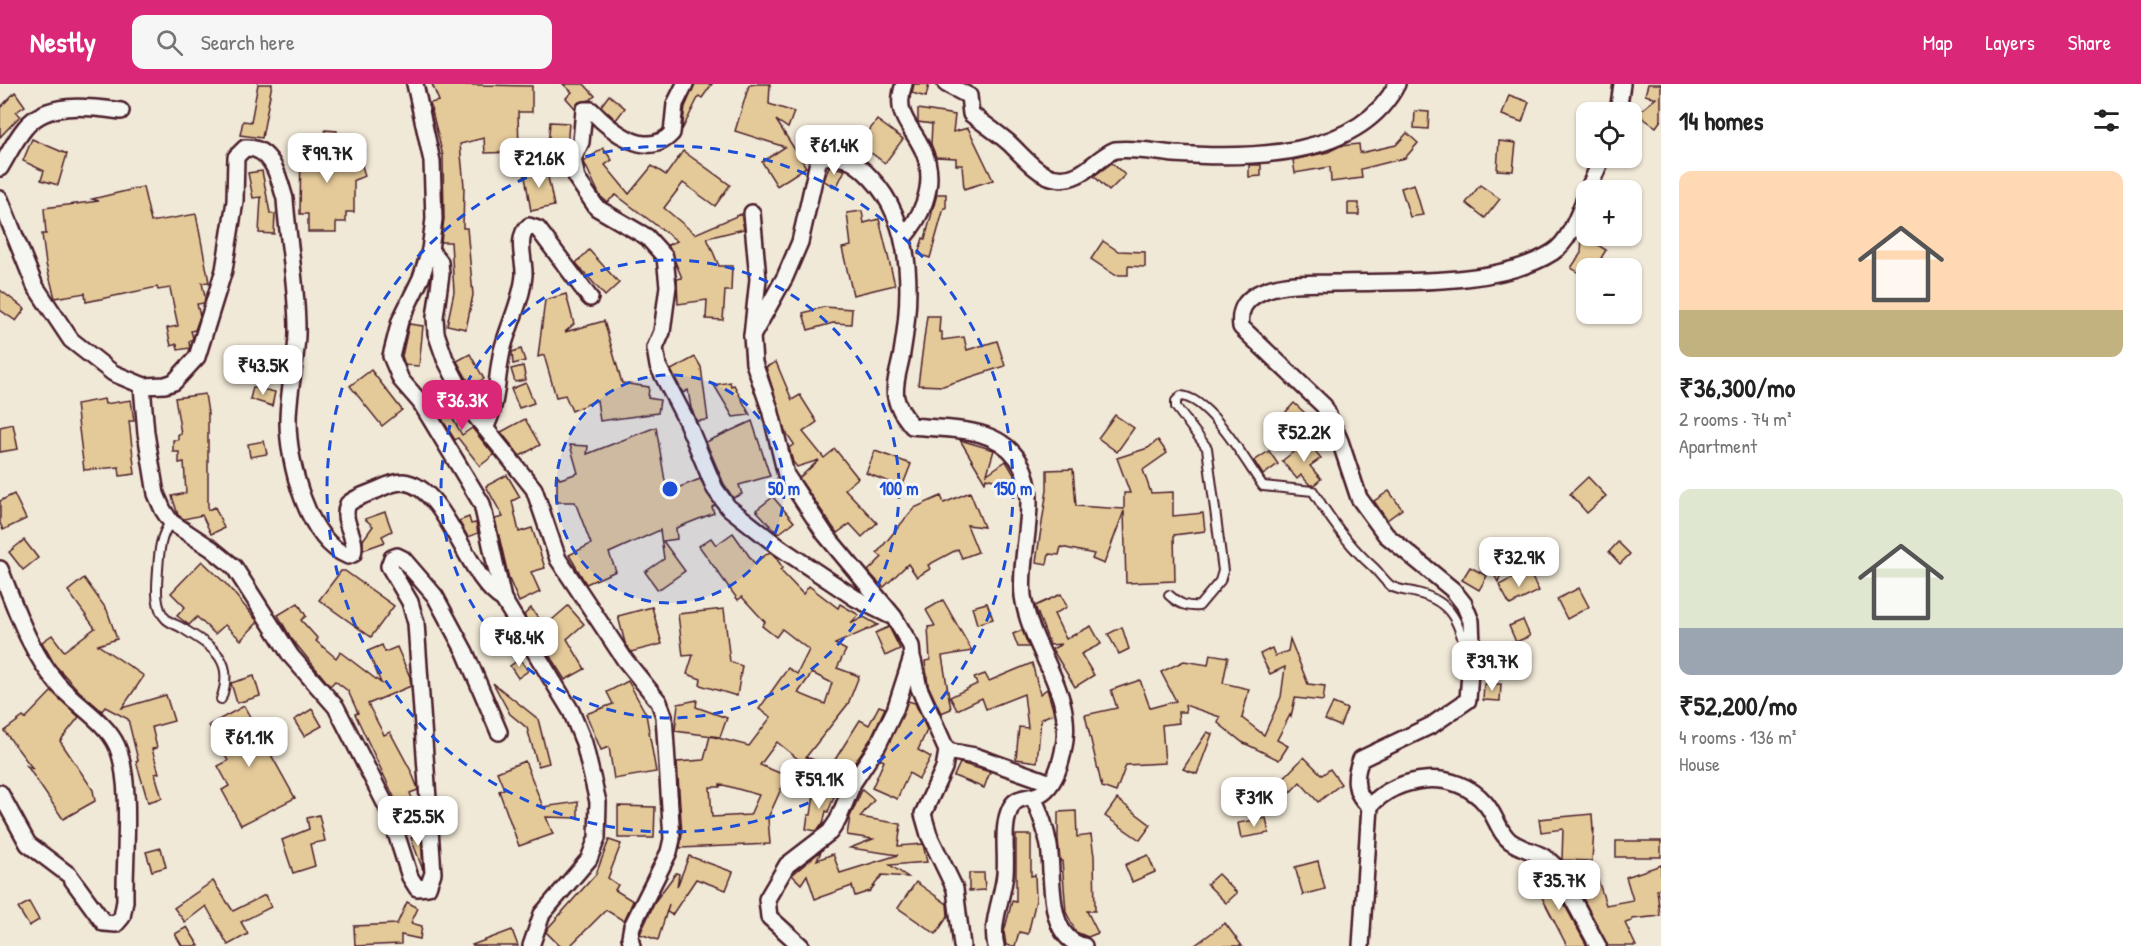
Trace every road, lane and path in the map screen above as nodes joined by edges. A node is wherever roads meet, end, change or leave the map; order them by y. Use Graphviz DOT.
graph roads {
  1 [pos="415,84"];
  2 [pos="685,84"];
  3 [pos="904,84"];
  4 [pos="946,84"];
  5 [pos="1397,84"];
  6 [pos="1622,84"];
  7 [pos="1619,102"];
  8 [pos="121,111"];
  9 [pos="0,168"];
  10 [pos="0,199"];
  11 [pos="752,213"];
  12 [pos="1576,219"];
  13 [pos="903,238"];
  14 [pos="430,250"];
  15 [pos="590,297"];
  16 [pos="752,336"];
  17 [pos="142,386"];
  18 [pos="485,428"];
  19 [pos="171,522"];
  20 [pos="0,569"];
  21 [pos="1169,595"];
  22 [pos="502,599"];
  23 [pos="894,617"];
  24 [pos="912,657"];
  25 [pos="1471,676"];
  26 [pos="221,699"];
  27 [pos="499,732"];
  28 [pos="947,751"];
  29 [pos="1051,783"];
  30 [pos="0,793"];
  31 [pos="1033,796"];
  32 [pos="1370,806"];
  33 [pos="531,946"];
  34 [pos="632,946"];
  35 [pos="801,946"];
  36 [pos="962,946"];
  37 [pos="996,946"];
  38 [pos="1084,946"];
  39 [pos="1361,946"];
  40 [pos="1598,946"];
  1 -- 14 [label="street"];
  2 -- 23 [label="street"];
  3 -- 13 [label="street"];
  4 -- 5 [label="street"];
  6 -- 7 [label="street"];
  8 -- 9 [label="street"];
  10 -- 17 [label="street"];
  11 -- 16 [label="street"];
  12 -- 25 [label="street"];
  13 -- 16 [label="street"];
  13 -- 29 [label="street"];
  14 -- 18 [label="street"];
  14 -- 22 [label="street"];
  15 -- 18 [label="street"];
  16 -- 23 [label="street"];
  17 -- 19 [label="street"];
  17 -- 22 [label="street"];
  18 -- 34 [label="street"];
  19 -- 26 [label="lane"];
  19 -- 27 [label="street"];
  20 -- 30 [label="street"];
  21 -- 25 [label="lane"];
  22 -- 33 [label="street"];
  23 -- 24 [label="street"];
  24 -- 28 [label="street"];
  24 -- 35 [label="street"];
  25 -- 32 [label="street"];
  28 -- 29 [label="street"];
  28 -- 36 [label="street"];
  29 -- 31 [label="street"];
  31 -- 37 [label="street"];
  31 -- 38 [label="street"];
  32 -- 39 [label="street"];
  32 -- 40 [label="street"];
}
